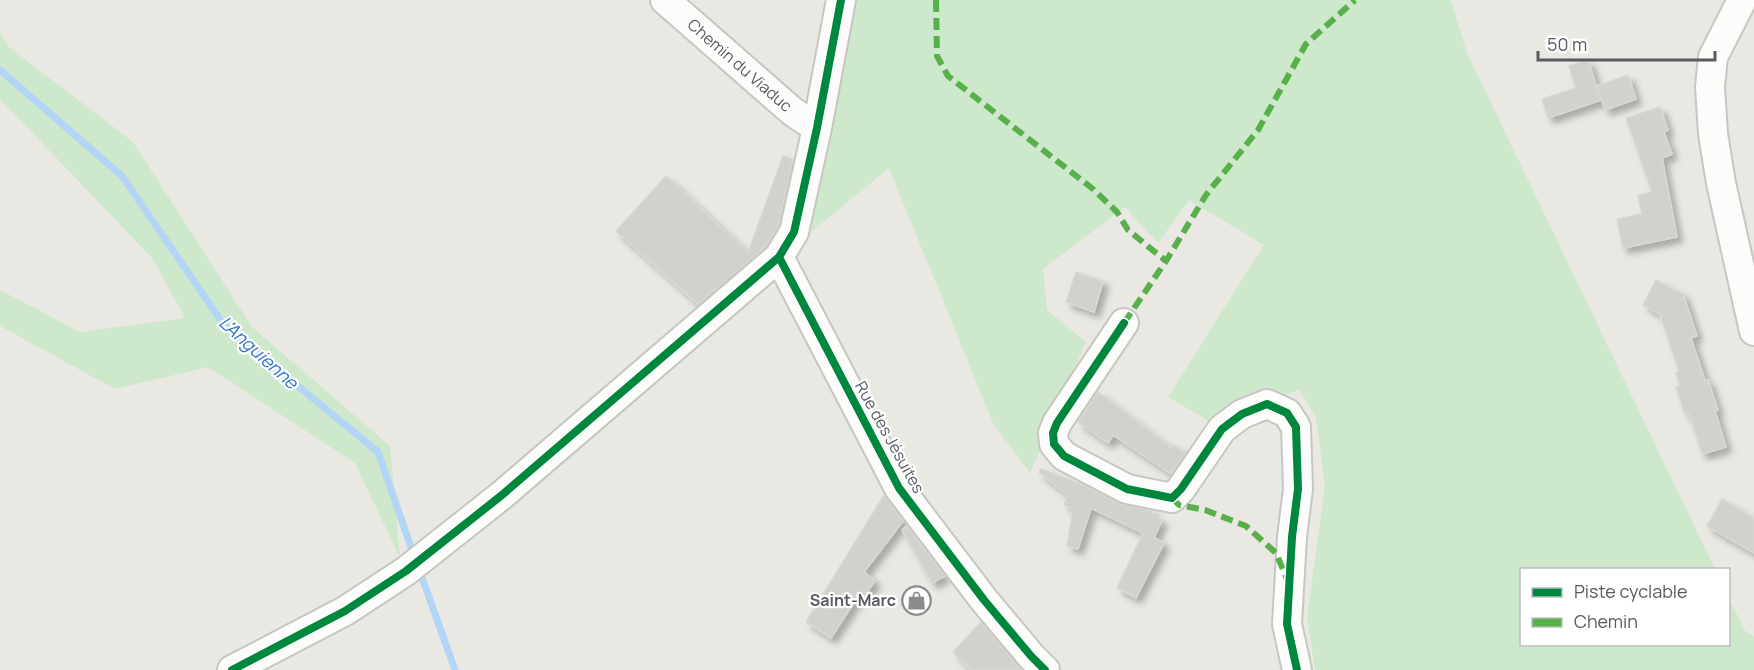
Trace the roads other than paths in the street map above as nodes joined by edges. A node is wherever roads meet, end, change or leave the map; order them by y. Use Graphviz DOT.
graph roads {
  1 [pos="664,0"];
  2 [pos="841,0"];
  3 [pos="1742,0"];
  4 [pos="817,128"];
  5 [pos="779,257"];
  6 [pos="1124,323"];
  7 [pos="1754,331"];
  8 [pos="232,670"];
  9 [pos="1045,670"];
  10 [pos="1297,670"];
  1 -- 4 [label="street, Chemin du Viaduc"];
  2 -- 4 [label="street"];
  3 -- 7 [label="street"];
  4 -- 5 [label="street"];
  5 -- 8 [label="street"];
  5 -- 9 [label="street, Rue des Jésuites"];
  6 -- 10 [label="street"];
}
